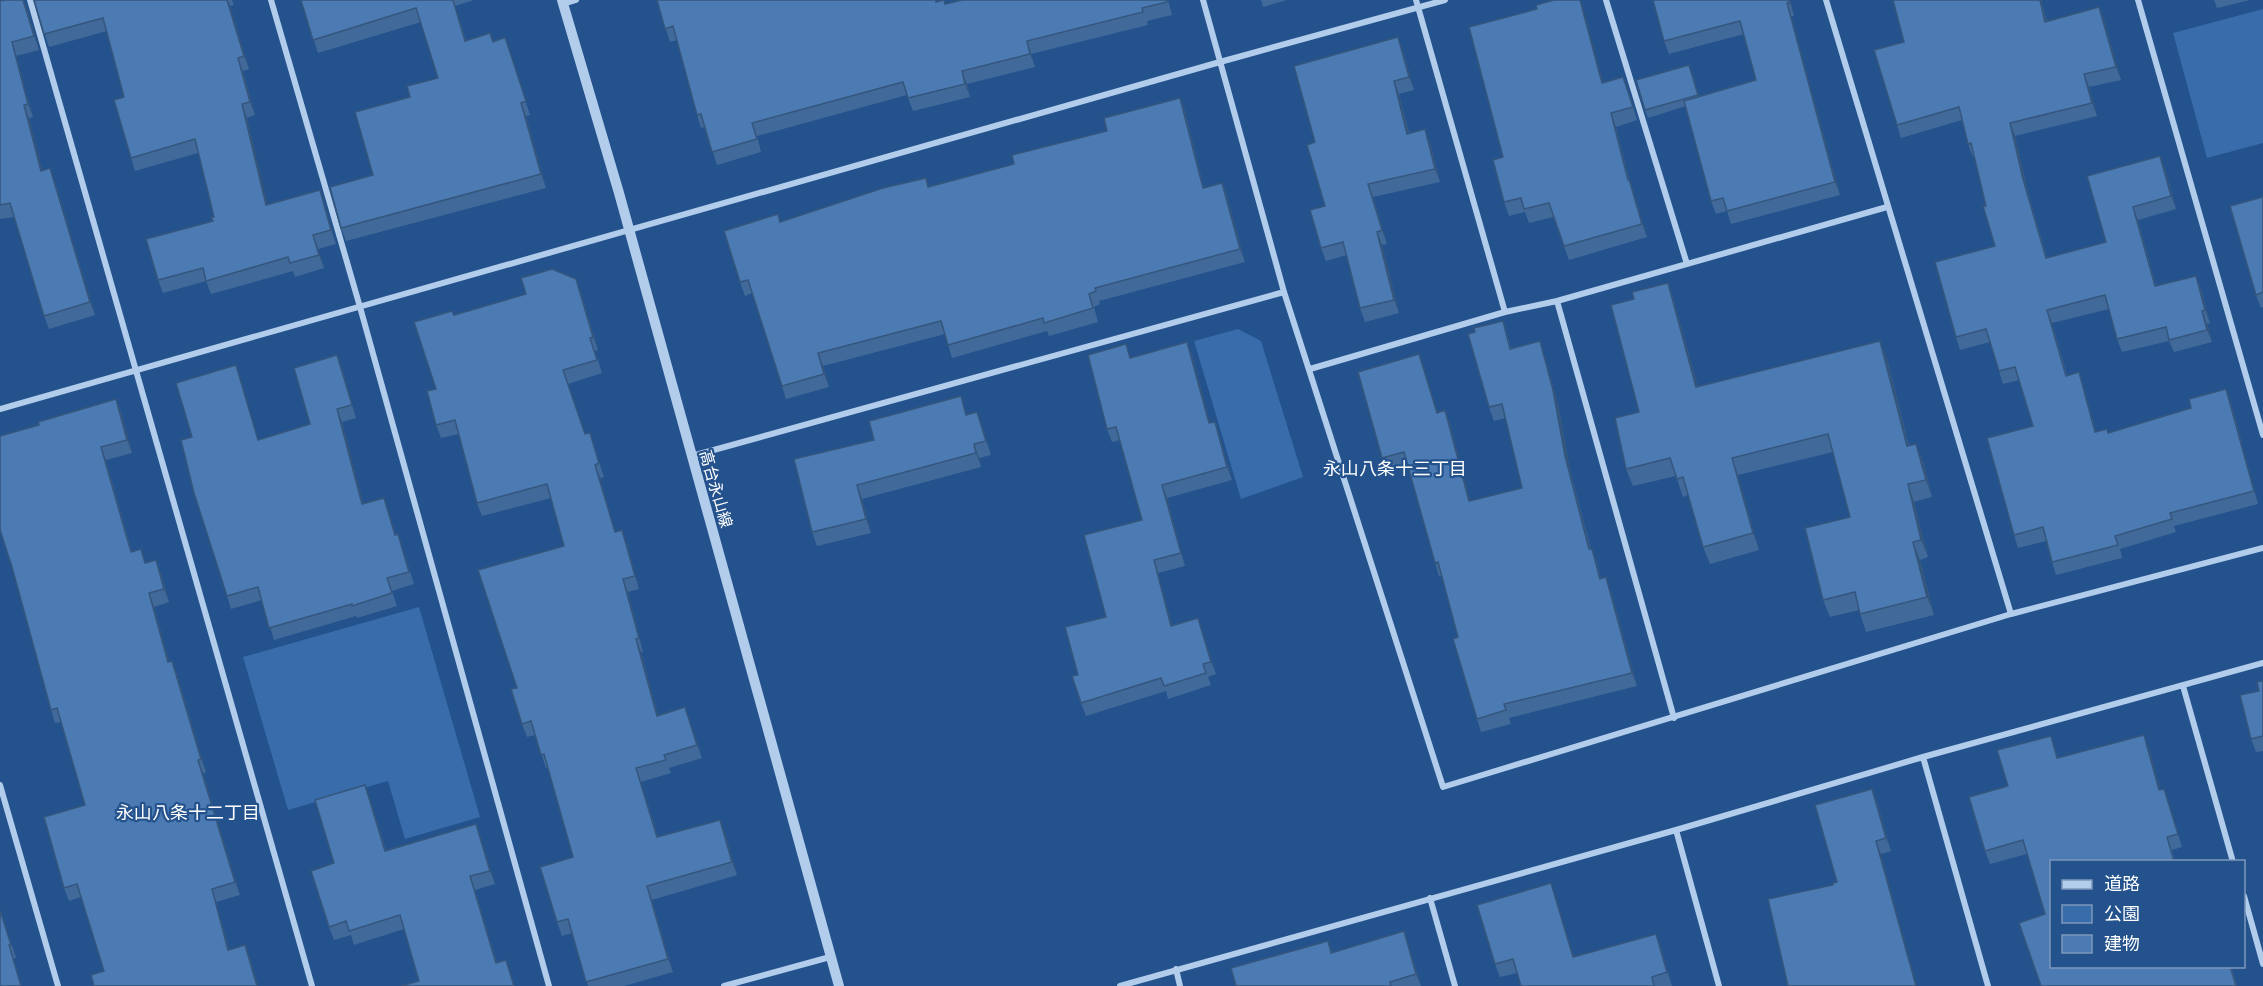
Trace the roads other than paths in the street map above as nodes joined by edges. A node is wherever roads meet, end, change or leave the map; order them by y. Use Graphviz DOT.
graph roads {
  1 [pos="30,0"];
  2 [pos="271,0"];
  3 [pos="576,0"];
  4 [pos="1203,0"];
  5 [pos="1416,0"];
  6 [pos="1445,0"];
  7 [pos="1606,0"];
  8 [pos="1826,0"];
  9 [pos="2138,0"];
  10 [pos="562,2"];
  11 [pos="1418,8"];
  12 [pos="1220,62"];
  13 [pos="1887,207"];
  14 [pos="630,231"];
  15 [pos="1687,264"];
  16 [pos="1284,292"];
  17 [pos="1557,301"];
  18 [pos="360,307"];
  19 [pos="1504,312"];
  20 [pos="1310,369"];
  21 [pos="136,370"];
  22 [pos="0,410"];
  23 [pos="2263,435"];
  24 [pos="691,456"];
  25 [pos="2263,548"];
  26 [pos="2011,614"];
  27 [pos="2263,663"];
  28 [pos="2183,686"];
  29 [pos="1674,718"];
  30 [pos="1923,757"];
  31 [pos="0,785"];
  32 [pos="1676,830"];
  33 [pos="2234,860"];
  34 [pos="1430,898"];
  35 [pos="2245,901"];
  36 [pos="830,957"];
  37 [pos="2263,964"];
  38 [pos="1176,969"];
  39 [pos="58,986"];
  40 [pos="312,986"];
  41 [pos="549,986"];
  42 [pos="724,986"];
  43 [pos="839,986"];
  44 [pos="1120,986"];
  45 [pos="1180,986"];
  46 [pos="1455,986"];
  47 [pos="1719,986"];
  48 [pos="1988,986"];
  1 -- 21 [label="street"];
  2 -- 18 [label="street"];
  3 -- 10 [label="street"];
  4 -- 12 [label="street"];
  5 -- 11 [label="street"];
  6 -- 11 [label="street"];
  7 -- 15 [label="street"];
  8 -- 13 [label="street"];
  9 -- 23 [label="street"];
  10 -- 14 [label="street, 高台永山線"];
  11 -- 12 [label="street"];
  11 -- 19 [label="street"];
  12 -- 14 [label="street"];
  12 -- 16 [label="street"];
  13 -- 15 [label="street"];
  13 -- 26 [label="street"];
  14 -- 18 [label="street"];
  14 -- 24 [label="street, 高台永山線"];
  15 -- 17 [label="street"];
  16 -- 20 [label="street"];
  16 -- 24 [label="street"];
  17 -- 19 [label="street"];
  17 -- 29 [label="street"];
  18 -- 21 [label="street"];
  18 -- 41 [label="street"];
  19 -- 20 [label="street"];
  20 -- 29 [label="street"];
  21 -- 22 [label="street"];
  21 -- 40 [label="street"];
  24 -- 36 [label="street, 高台永山線"];
  25 -- 26 [label="street"];
  26 -- 29 [label="street"];
  27 -- 28 [label="street"];
  28 -- 30 [label="street"];
  28 -- 33 [label="street"];
  30 -- 32 [label="street"];
  30 -- 48 [label="street"];
  31 -- 39 [label="street"];
  32 -- 34 [label="street"];
  32 -- 47 [label="street"];
  34 -- 38 [label="street"];
  34 -- 46 [label="street"];
  35 -- 37 [label="street"];
  36 -- 42 [label="street"];
  36 -- 43 [label="street, 高台永山線"];
  38 -- 44 [label="street"];
  38 -- 45 [label="street"];
}
